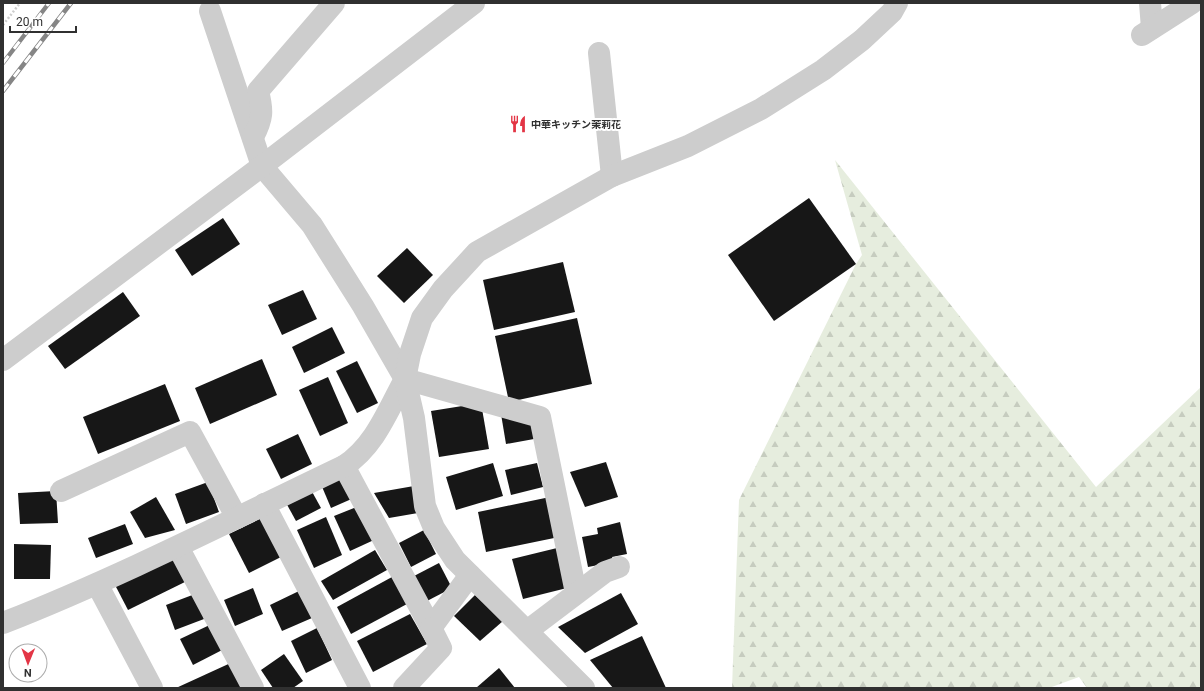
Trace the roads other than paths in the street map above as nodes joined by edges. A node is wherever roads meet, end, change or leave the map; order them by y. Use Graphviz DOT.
graph roads {
  1 [pos="334,3"];
  2 [pos="897,3"];
  3 [pos="1150,3"];
  4 [pos="1192,3"];
  5 [pos="467,5"];
  6 [pos="210,11"];
  7 [pos="599,53"];
  8 [pos="252,136"];
  9 [pos="262,166"];
  10 [pos="612,176"];
  11 [pos="3,360"];
  12 [pos="405,379"];
  13 [pos="374,437"];
  14 [pos="417,438"];
  15 [pos="344,466"];
  16 [pos="61,491"];
  17 [pos="264,504"];
  18 [pos="236,518"];
  19 [pos="178,547"];
  20 [pos="619,567"];
  21 [pos="470,575"];
  22 [pos="97,584"];
  23 [pos="576,593"];
  24 [pos="3,623"];
  25 [pos="431,628"];
  26 [pos="527,631"];
  27 [pos="152,688"];
  28 [pos="253,688"];
  29 [pos="360,688"];
  30 [pos="404,688"];
  31 [pos="584,688"];
  1 -- 8 [label="street"];
  2 -- 10 [label="street"];
  3 -- 4 [label="street"];
  5 -- 9 [label="street"];
  6 -- 8 [label="street"];
  7 -- 10 [label="street"];
  8 -- 9 [label="street"];
  9 -- 11 [label="street"];
  9 -- 12 [label="street"];
  10 -- 12 [label="street"];
  12 -- 13 [label="street"];
  12 -- 14 [label="street"];
  12 -- 23 [label="street"];
  13 -- 14 [label="street"];
  13 -- 15 [label="street"];
  14 -- 21 [label="street"];
  15 -- 17 [label="street"];
  15 -- 25 [label="street"];
  16 -- 18 [label="street"];
  17 -- 18 [label="street"];
  17 -- 29 [label="street"];
  18 -- 19 [label="street"];
  19 -- 22 [label="street"];
  19 -- 28 [label="street"];
  20 -- 23 [label="street"];
  21 -- 25 [label="street"];
  21 -- 26 [label="street"];
  22 -- 24 [label="street"];
  22 -- 27 [label="street"];
  23 -- 26 [label="street"];
  25 -- 30 [label="street"];
  26 -- 31 [label="street"];
}
